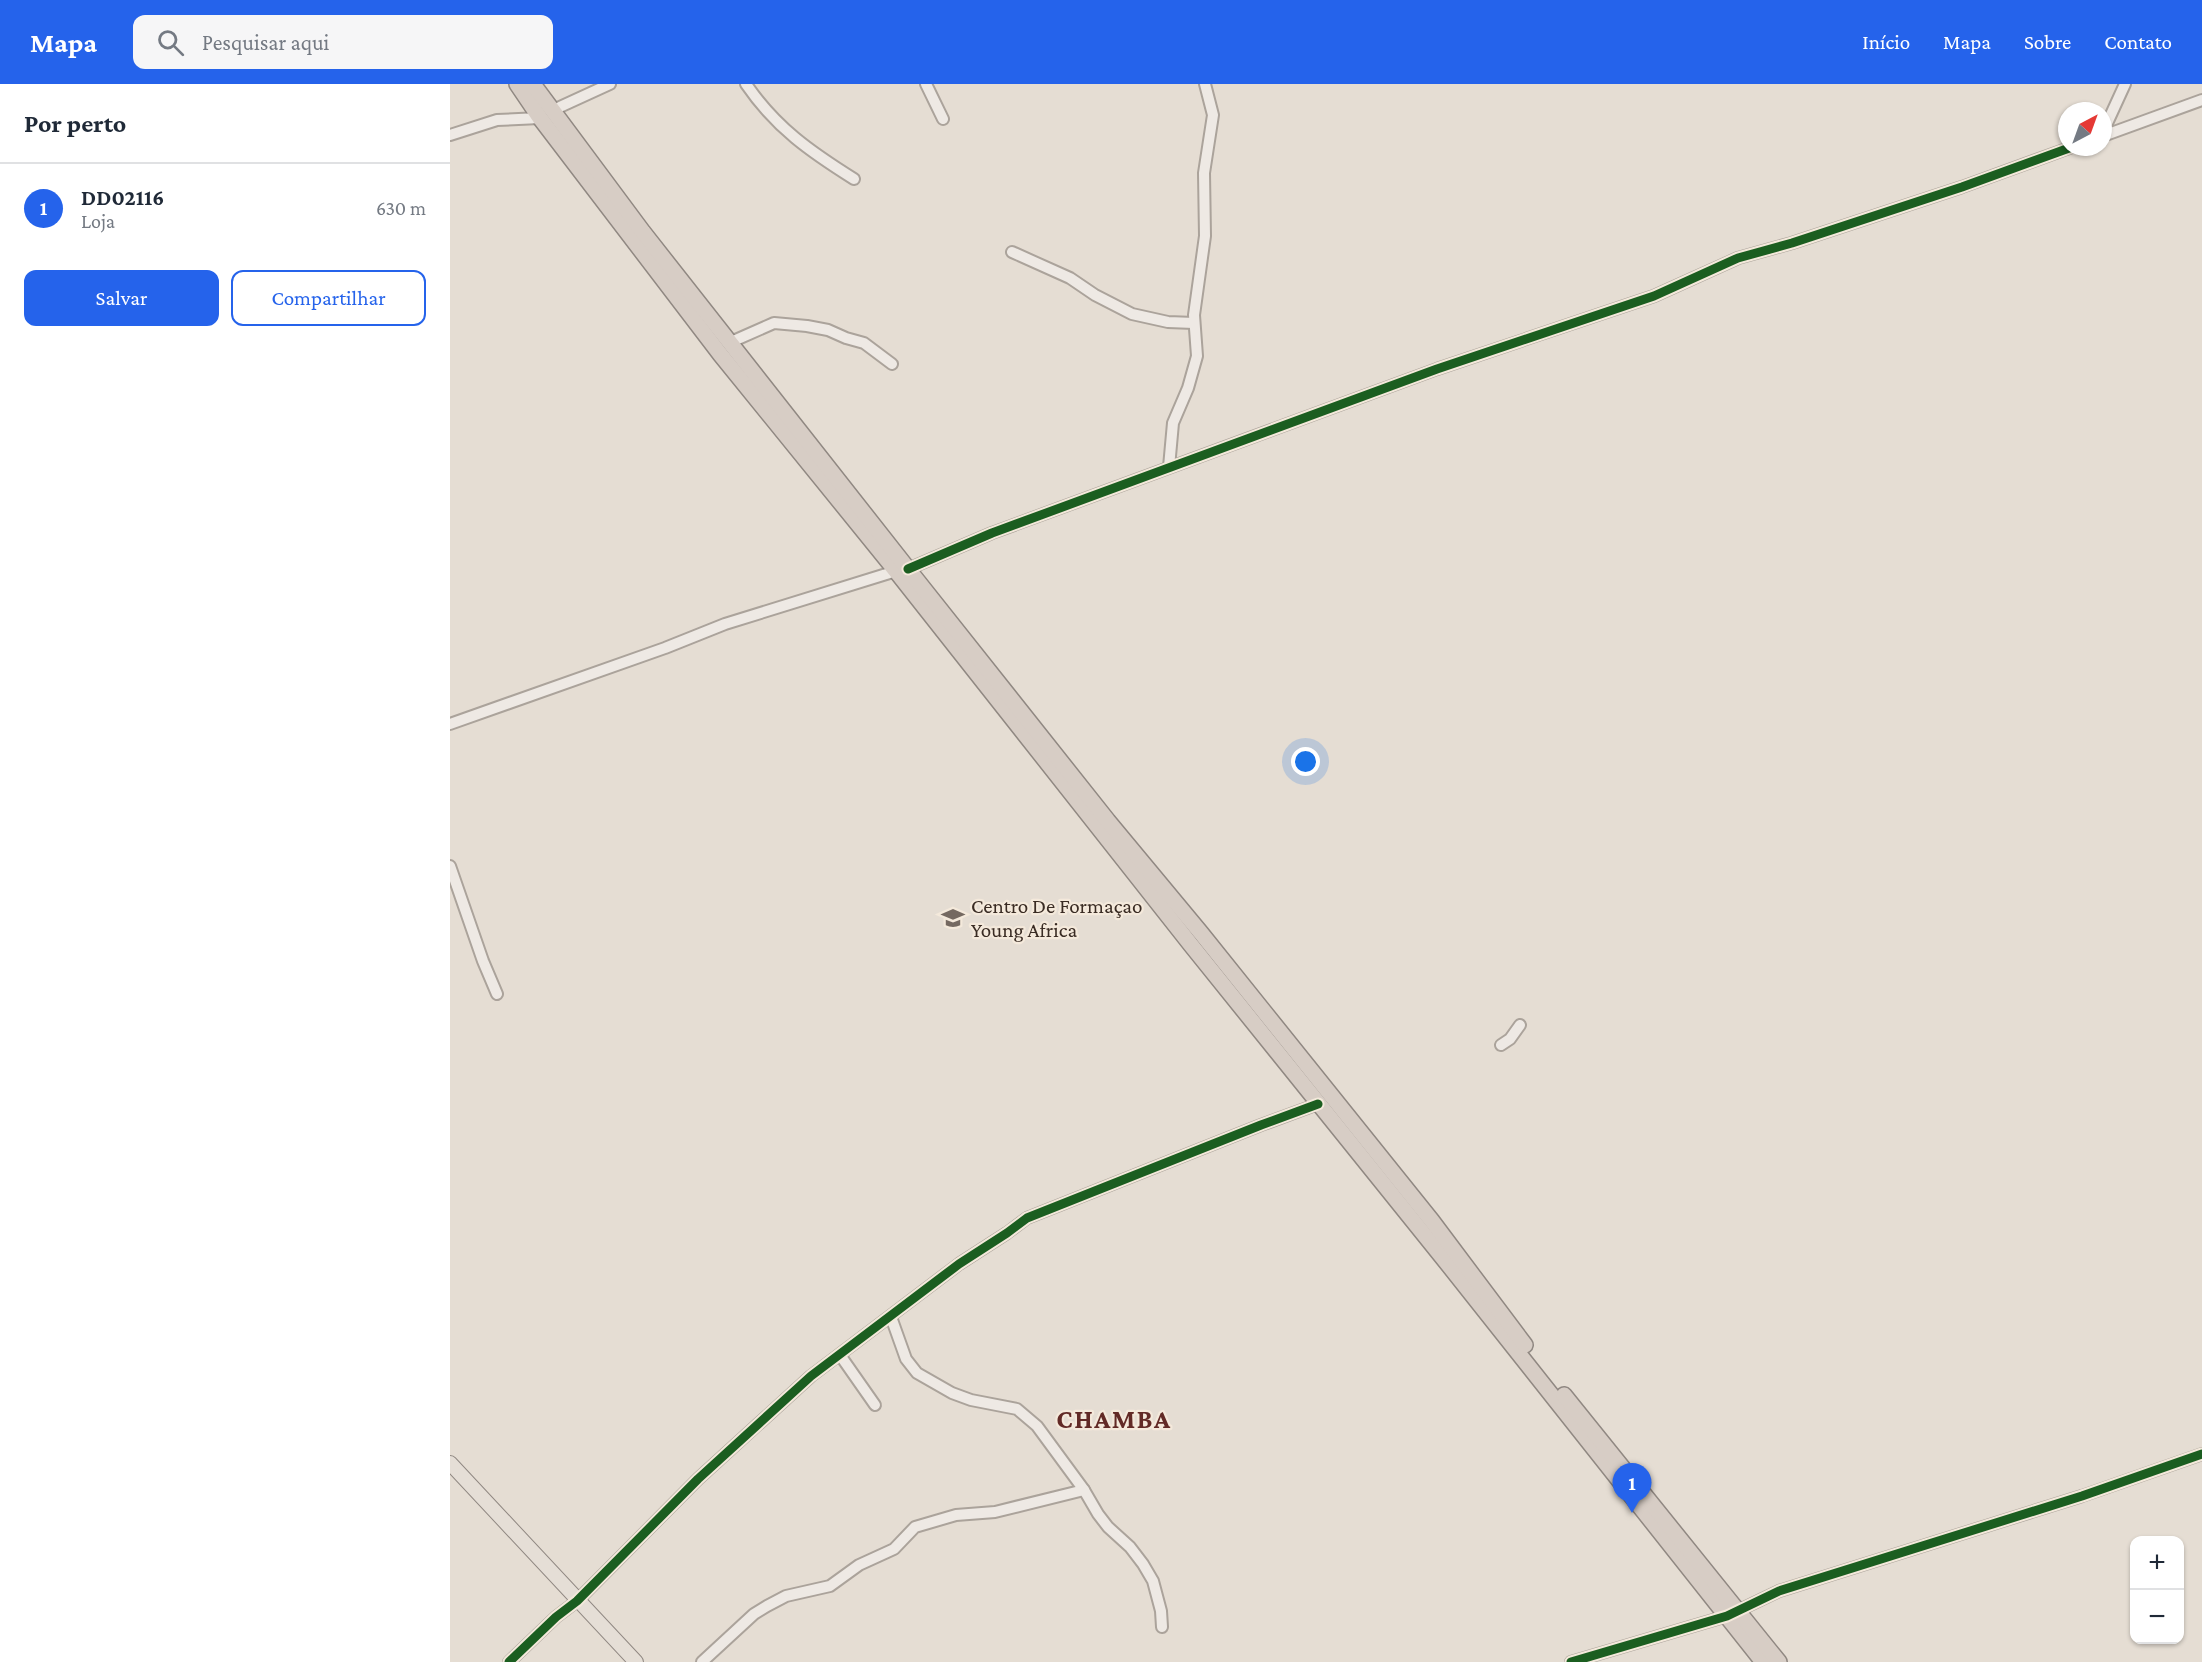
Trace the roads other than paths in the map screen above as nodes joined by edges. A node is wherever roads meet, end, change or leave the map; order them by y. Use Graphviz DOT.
graph roads {
  1 [pos="517,84"];
  2 [pos="533,84"];
  3 [pos="610,84"];
  4 [pos="746,84"];
  5 [pos="926,84"];
  6 [pos="1205,84"];
  7 [pos="2125,84"];
  8 [pos="592,88"];
  9 [pos="2202,100"];
  10 [pos="546,114"];
  11 [pos="2112,114"];
  12 [pos="943,119"];
  13 [pos="2112,131"];
  14 [pos="450,135"];
  15 [pos="2058,152"];
  16 [pos="854,179"];
  17 [pos="1012,252"];
  18 [pos="1194,323"];
  19 [pos="730,342"];
  20 [pos="892,364"];
  21 [pos="1169,467"];
  22 [pos="902,570"];
  23 [pos="450,724"];
  24 [pos="450,868"];
  25 [pos="497,994"];
  26 [pos="1520,1024"];
  27 [pos="1501,1046"];
  28 [pos="1318,1104"];
  29 [pos="891,1317"];
  30 [pos="840,1355"];
  31 [pos="876,1405"];
  32 [pos="2202,1454"];
  33 [pos="450,1463"];
  34 [pos="1084,1490"];
  35 [pos="577,1601"];
  36 [pos="1733,1614"];
  37 [pos="1162,1627"];
  38 [pos="508,1662"];
  39 [pos="636,1662"];
  40 [pos="702,1662"];
  41 [pos="1571,1662"];
  42 [pos="1763,1662"];
  43 [pos="1779,1662"];
  1 -- 10 [label="highway"];
  2 -- 10 [label="highway"];
  3 -- 8 [label="street"];
  4 -- 16 [label="street"];
  5 -- 12 [label="street"];
  6 -- 18 [label="street"];
  7 -- 11 [label="street"];
  8 -- 10 [label="street"];
  9 -- 13 [label="street"];
  10 -- 14 [label="street"];
  10 -- 19 [label="highway"];
  10 -- 22 [label="highway"];
  15 -- 21 [label="street"];
  17 -- 18 [label="street"];
  18 -- 21 [label="street"];
  19 -- 20 [label="street"];
  19 -- 22 [label="highway"];
  21 -- 22 [label="street"];
  22 -- 23 [label="street"];
  22 -- 28 [label="highway"];
  22 -- 36 [label="highway"];
  24 -- 25 [label="street"];
  26 -- 27 [label="street"];
  28 -- 29 [label="street"];
  28 -- 36 [label="highway"];
  29 -- 30 [label="street"];
  29 -- 34 [label="street"];
  30 -- 31 [label="street"];
  30 -- 35 [label="street"];
  32 -- 36 [label="street"];
  33 -- 35 [label="main road"];
  34 -- 37 [label="street"];
  34 -- 40 [label="street"];
  35 -- 38 [label="street"];
  35 -- 39 [label="main road"];
  36 -- 41 [label="street"];
  36 -- 42 [label="highway"];
  36 -- 43 [label="highway"];
}
